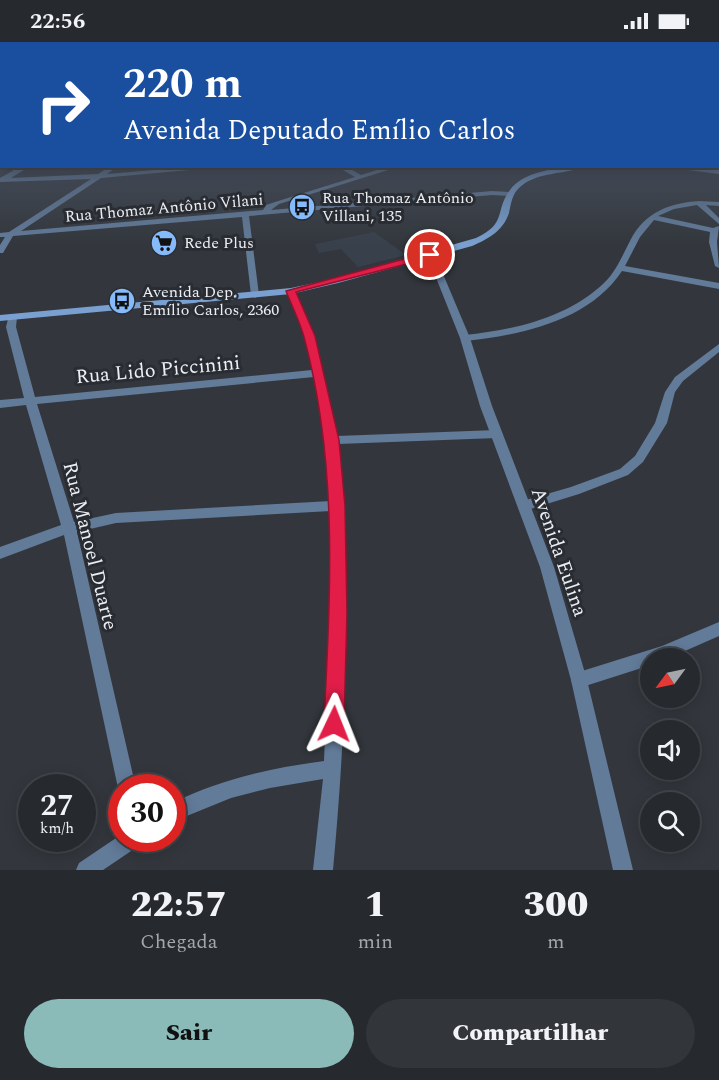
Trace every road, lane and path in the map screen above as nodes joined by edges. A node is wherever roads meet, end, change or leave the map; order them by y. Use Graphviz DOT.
graph roads {
  1 [pos="23,168"];
  2 [pos="112,168"];
  3 [pos="207,168"];
  4 [pos="343,168"];
  5 [pos="392,168"];
  6 [pos="575,168"];
  7 [pos="680,168"];
  8 [pos="719,172"];
  9 [pos="100,177"];
  10 [pos="362,178"];
  11 [pos="1,180"];
  12 [pos="510,194"];
  13 [pos="699,203"];
  14 [pos="719,204"];
  15 [pos="266,212"];
  16 [pos="245,214"];
  17 [pos="652,217"];
  18 [pos="719,222"];
  19 [pos="716,230"];
  20 [pos="11,234"];
  21 [pos="0,235"];
  22 [pos="0,252"];
  23 [pos="430,255"];
  24 [pos="719,266"];
  25 [pos="621,268"];
  26 [pos="719,286"];
  27 [pos="291,291"];
  28 [pos="255,295"];
  29 [pos="6,317"];
  30 [pos="465,338"];
  31 [pos="719,346"];
  32 [pos="318,374"];
  33 [pos="30,400"];
  34 [pos="0,404"];
  35 [pos="497,434"];
  36 [pos="332,440"];
  37 [pos="338,506"];
  38 [pos="524,506"];
  39 [pos="69,528"];
  40 [pos="0,553"];
  41 [pos="719,628"];
  42 [pos="579,680"];
  43 [pos="333,769"];
  44 [pos="124,774"];
  45 [pos="186,806"];
  46 [pos="112,852"];
  47 [pos="86,870"];
  48 [pos="323,870"];
  49 [pos="623,870"];
  1 -- 11 [label="street"];
  2 -- 9 [label="street"];
  3 -- 9 [label="street"];
  4 -- 10 [label="street"];
  5 -- 10 [label="street"];
  6 -- 12 [label="main road"];
  7 -- 8 [label="street"];
  9 -- 11 [label="street"];
  9 -- 20 [label="street"];
  10 -- 15 [label="street"];
  12 -- 15 [label="street, Rua Thomaz Antônio Vilani"];
  12 -- 23 [label="main road"];
  13 -- 14 [label="street"];
  13 -- 17 [label="street"];
  13 -- 18 [label="street"];
  15 -- 16 [label="street, Rua Thomaz Antônio Vilani"];
  16 -- 20 [label="street, Rua Thomaz Antônio Vilani"];
  16 -- 28 [label="street"];
  17 -- 19 [label="street"];
  17 -- 25 [label="street"];
  19 -- 24 [label="street"];
  20 -- 21 [label="street, Rua Thomaz Antônio Vilani"];
  20 -- 22 [label="street"];
  23 -- 27 [label="main road"];
  23 -- 30 [label="street, Avenida Eulina"];
  25 -- 26 [label="street"];
  25 -- 30 [label="street"];
  27 -- 28 [label="main road"];
  27 -- 32 [label="street"];
  28 -- 29 [label="main road"];
  29 -- 33 [label="street, Rua Manoel Duarte"];
  30 -- 35 [label="street, Avenida Eulina"];
  31 -- 38 [label="street"];
  32 -- 33 [label="street, Rua Lido Piccinini"];
  32 -- 36 [label="street"];
  33 -- 34 [label="street, Rua Lido Piccinini"];
  33 -- 39 [label="street, Rua Manoel Duarte"];
  35 -- 36 [label="street"];
  35 -- 38 [label="street, Avenida Eulina"];
  36 -- 37 [label="street"];
  37 -- 39 [label="street"];
  37 -- 43 [label="street"];
  38 -- 42 [label="street, Avenida Eulina"];
  39 -- 40 [label="street"];
  39 -- 44 [label="street, Rua Manoel Duarte"];
  41 -- 42 [label="street"];
  42 -- 49 [label="street, Avenida Eulina"];
  43 -- 45 [label="street"];
  43 -- 48 [label="street"];
  46 -- 47 [label="street"];
}
